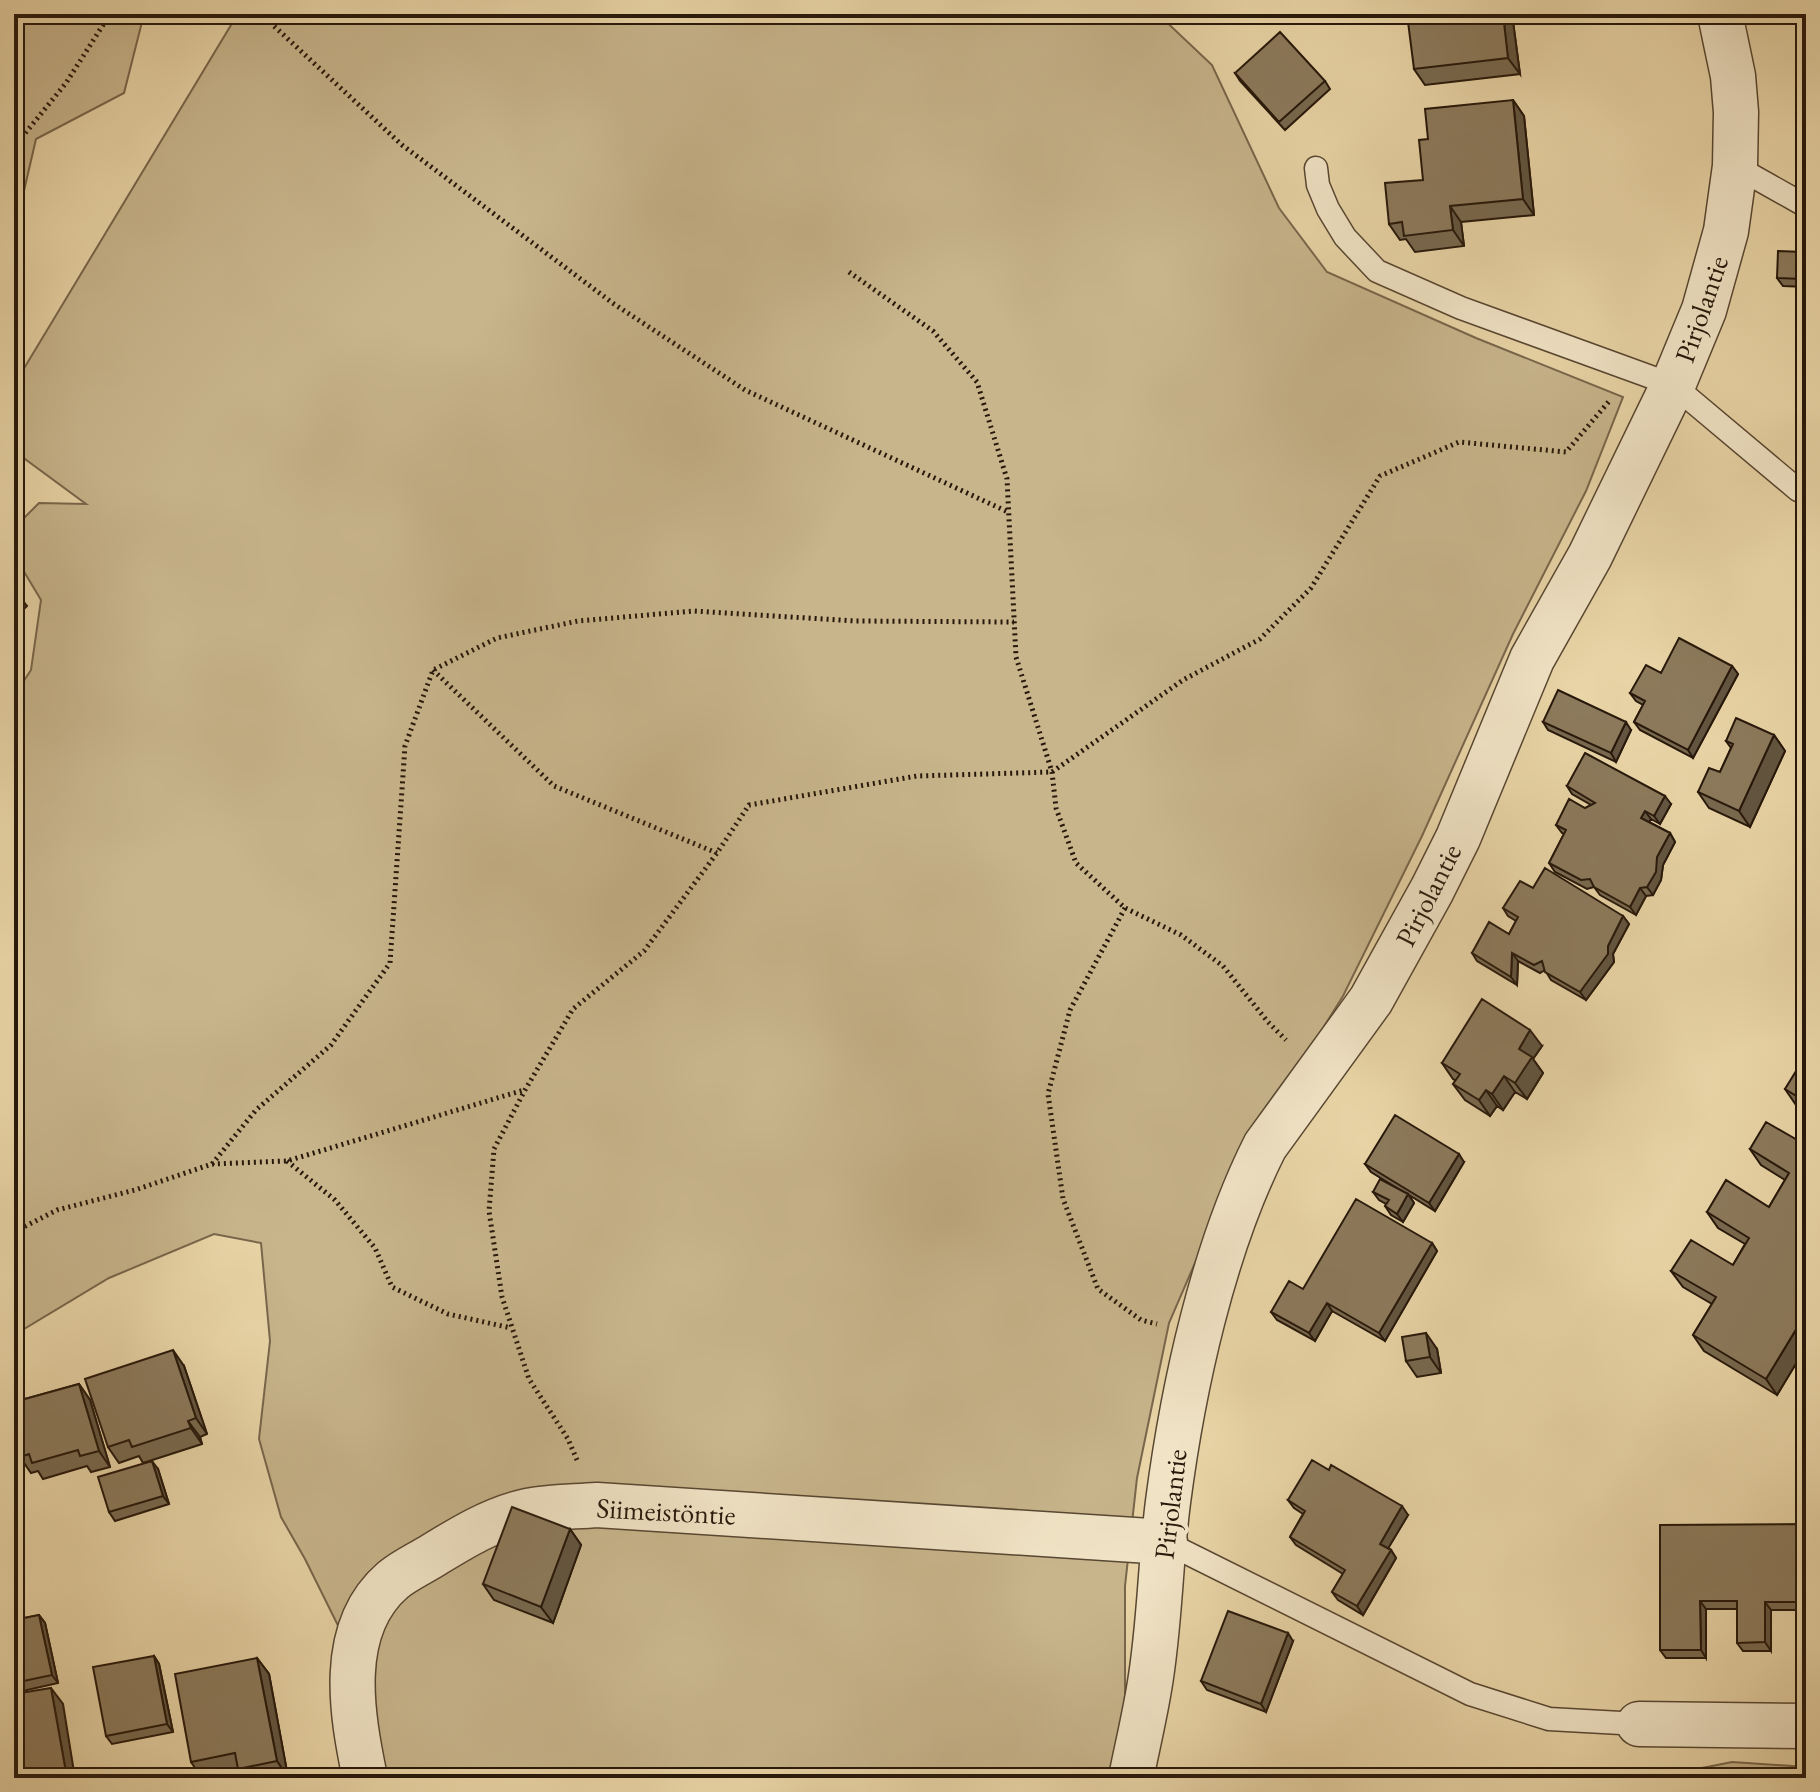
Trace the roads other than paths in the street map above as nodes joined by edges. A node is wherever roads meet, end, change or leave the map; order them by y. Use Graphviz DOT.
graph roads {
  1 [pos="1720,14"];
  2 [pos="1735,166"];
  3 [pos="1316,168"];
  4 [pos="1806,206"];
  5 [pos="1654,378"];
  6 [pos="1806,493"];
  7 [pos="1165,1542"];
  8 [pos="1639,1724"];
  9 [pos="1806,1726"];
  10 [pos="365,1778"];
  11 [pos="1131,1778"];
  1 -- 2 [label="street, Pirjolantie"];
  2 -- 4 [label="lane"];
  2 -- 5 [label="street, Pirjolantie"];
  3 -- 5 [label="lane"];
  5 -- 6 [label="lane"];
  5 -- 7 [label="street, Pirjolantie"];
  7 -- 8 [label="lane"];
  7 -- 10 [label="street, Siimeistöntie"];
  7 -- 11 [label="street, Pirjolantie"];
  8 -- 9 [label="street"];
}
